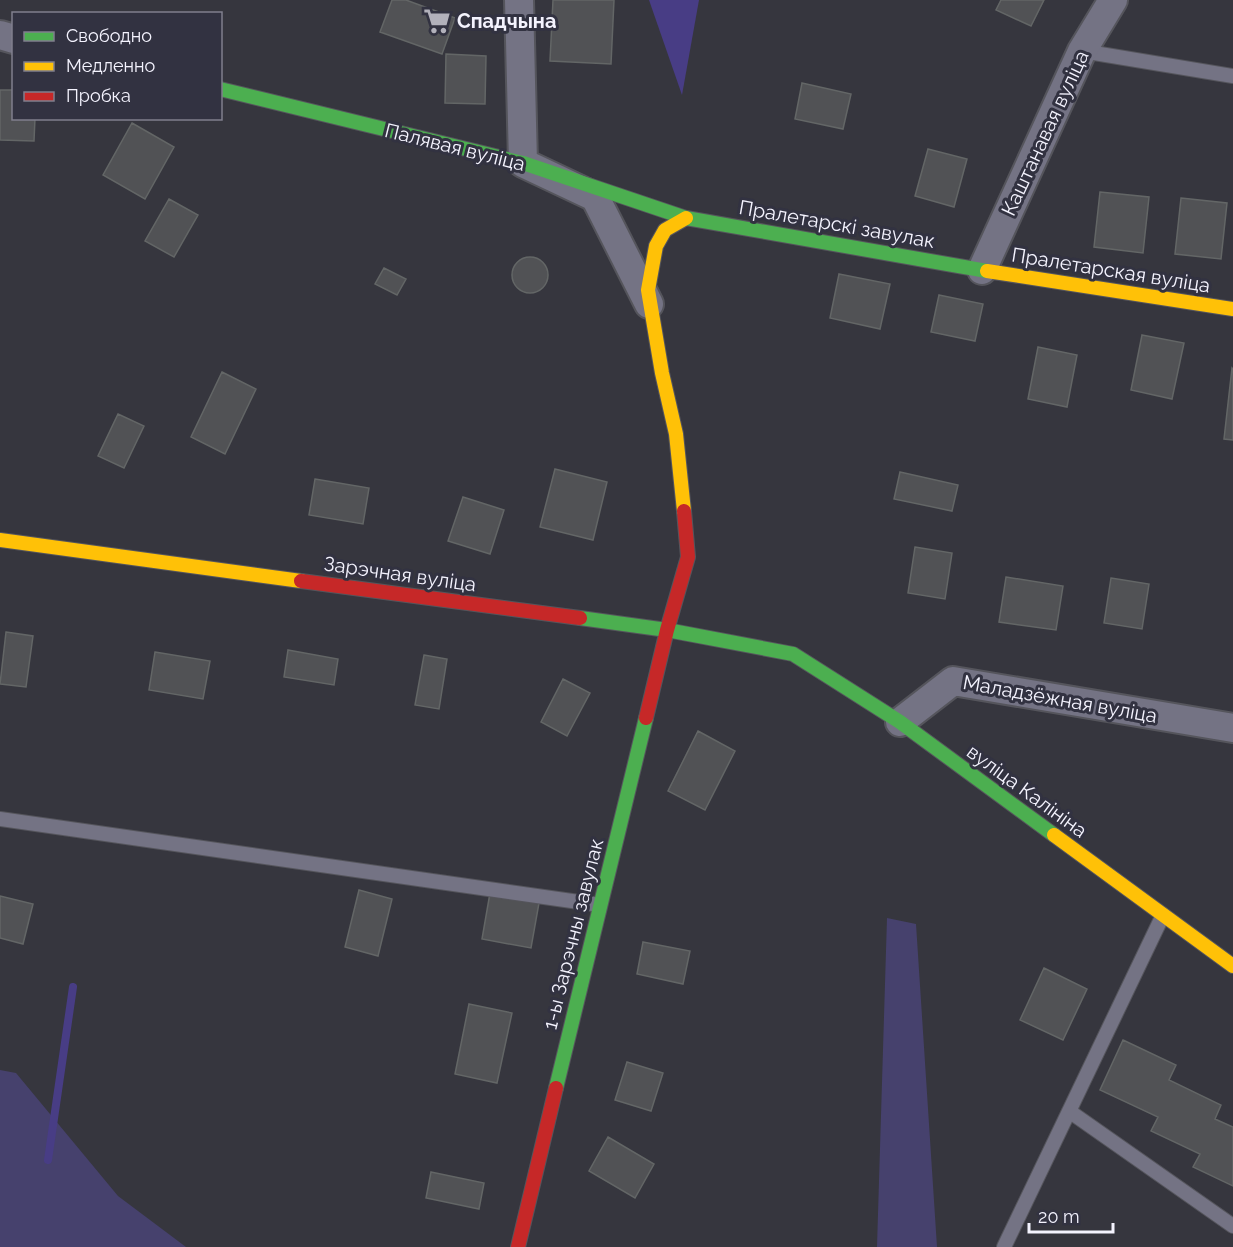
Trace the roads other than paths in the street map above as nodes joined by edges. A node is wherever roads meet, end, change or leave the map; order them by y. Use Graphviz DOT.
graph roads {
  1 [pos="519,0"];
  2 [pos="1113,0"];
  3 [pos="1082,51"];
  4 [pos="1233,76"];
  5 [pos="222,89"];
  6 [pos="523,163"];
  7 [pos="686,218"];
  8 [pos="982,270"];
  9 [pos="649,304"];
  10 [pos="1233,309"];
  11 [pos="0,540"];
  12 [pos="667,630"];
  13 [pos="793,654"];
  14 [pos="900,722"];
  15 [pos="1233,728"];
  16 [pos="0,819"];
  17 [pos="600,905"];
  18 [pos="1163,915"];
  19 [pos="1233,966"];
  20 [pos="1070,1111"];
  21 [pos="1233,1226"];
  22 [pos="518,1247"];
  23 [pos="1004,1247"];
  1 -- 6 [label="street"];
  2 -- 3 [label="street, Каштанавая вуліца"];
  3 -- 4 [label="lane"];
  3 -- 8 [label="street, Каштанавая вуліца"];
  5 -- 6 [label="street, Палявая вуліца"];
  6 -- 7 [label="street, Палявая вуліца"];
  6 -- 9 [label="street"];
  7 -- 8 [label="street, Пралетарскі завулак"];
  7 -- 9 [label="street, 1-ы Зарэчны завулак"];
  8 -- 10 [label="street, Пралетарская вуліца"];
  9 -- 12 [label="street, 1-ы Зарэчны завулак"];
  11 -- 12 [label="street, Зарэчная вуліца"];
  12 -- 13 [label="street, Зарэчная вуліца"];
  12 -- 17 [label="street, 1-ы Зарэчны завулак"];
  13 -- 14 [label="street, вуліца Калініна"];
  14 -- 15 [label="street, Маладзёжная вуліца"];
  14 -- 18 [label="street, вуліца Калініна"];
  16 -- 17 [label="lane"];
  17 -- 22 [label="street, 1-ы Зарэчны завулак"];
  18 -- 19 [label="street, вуліца Калініна"];
  18 -- 20 [label="lane"];
  20 -- 21 [label="lane"];
  20 -- 23 [label="lane"];
}
